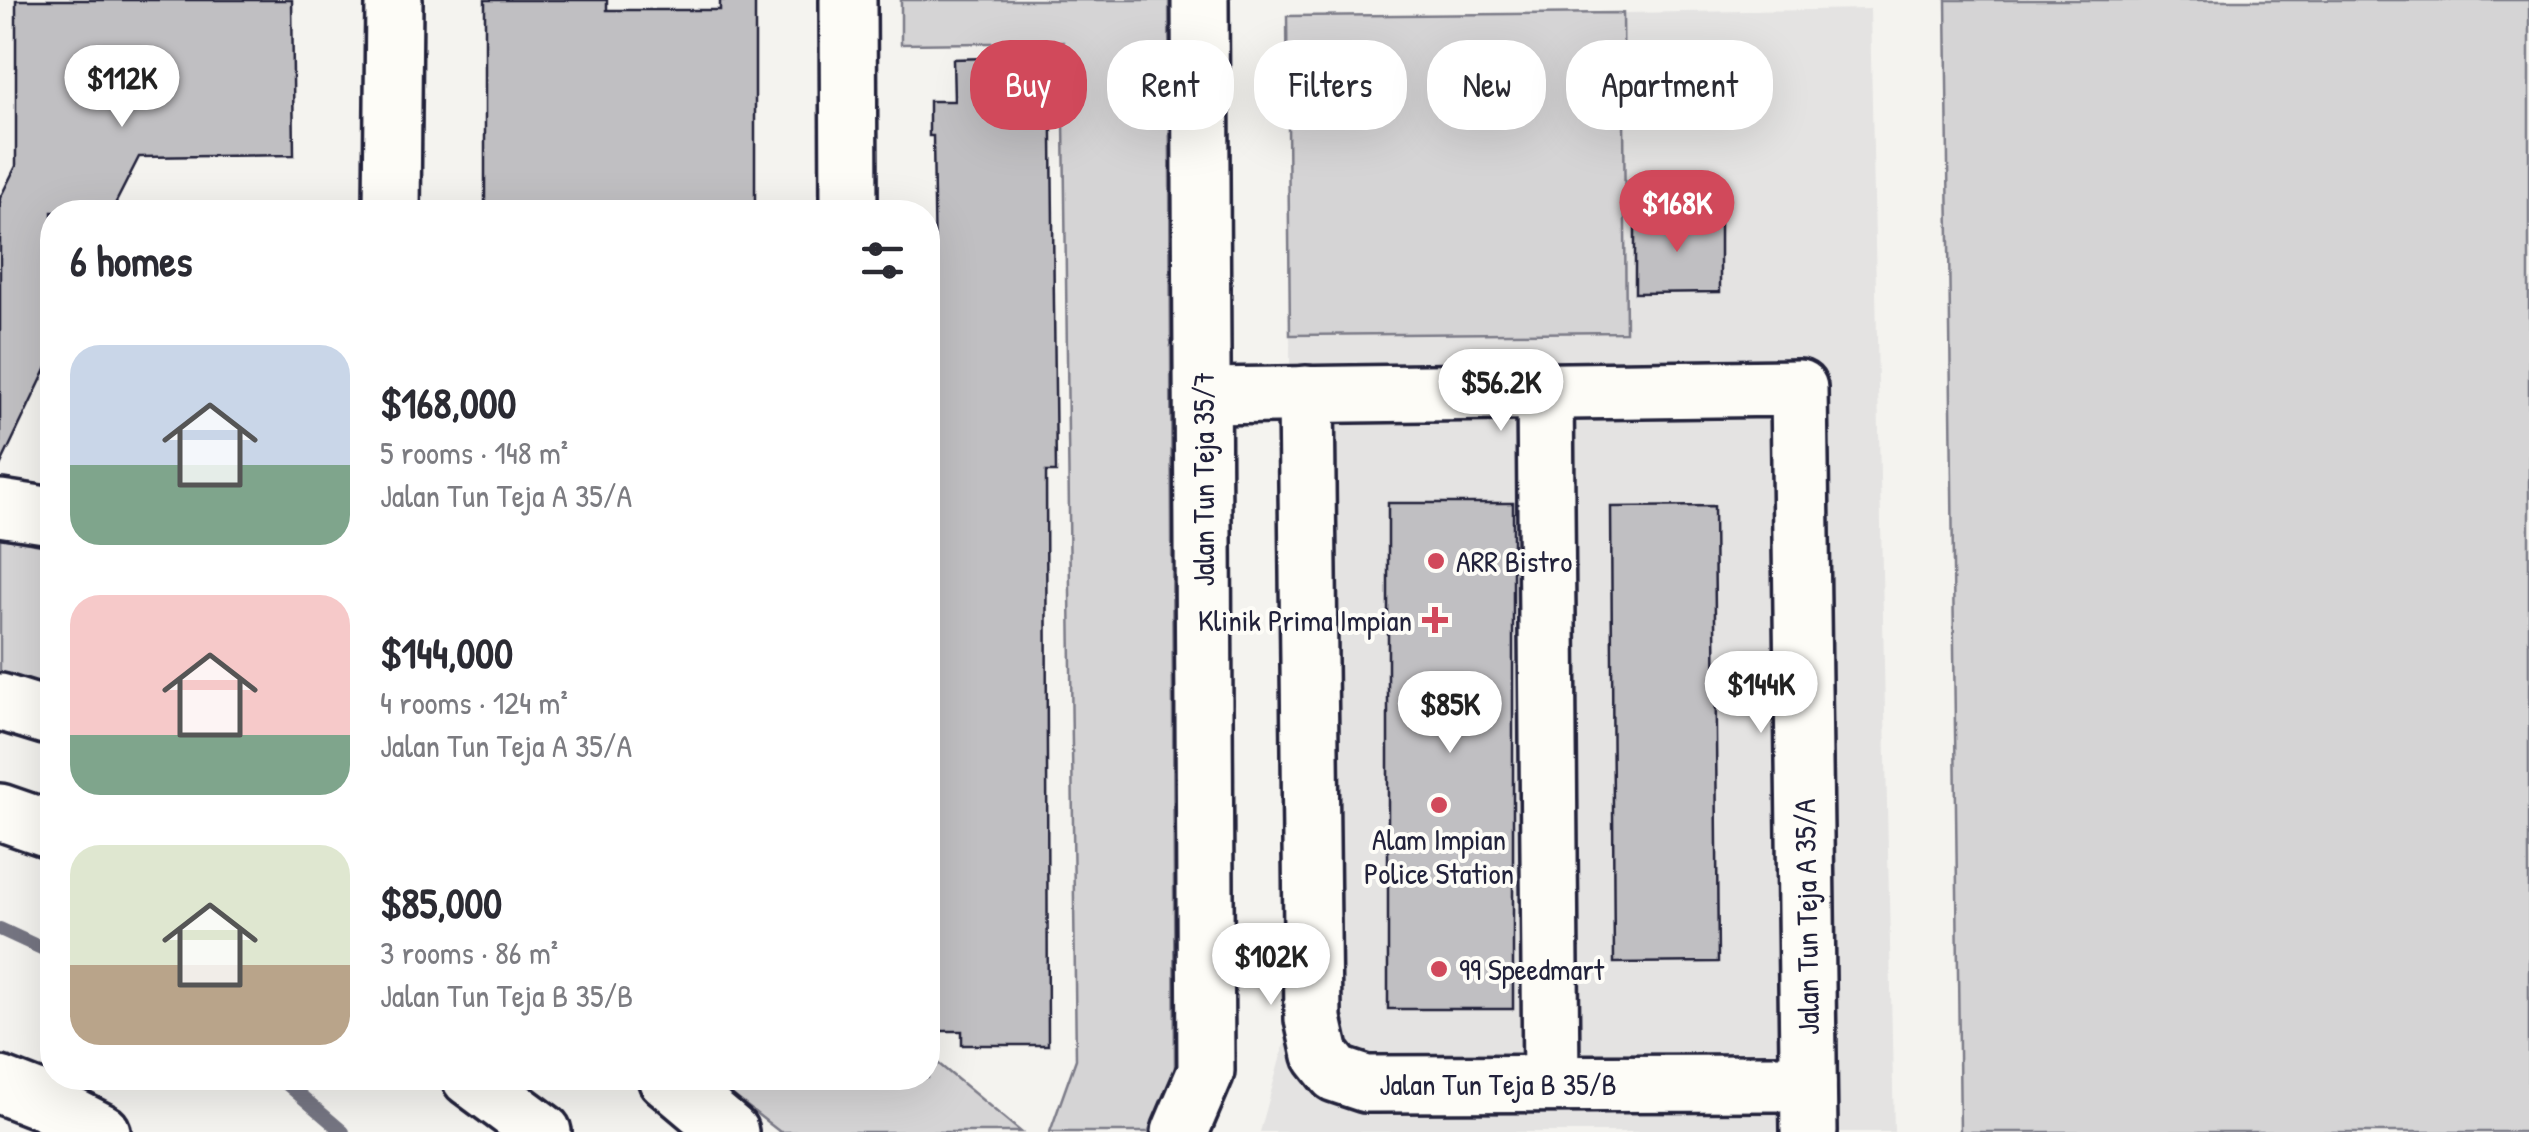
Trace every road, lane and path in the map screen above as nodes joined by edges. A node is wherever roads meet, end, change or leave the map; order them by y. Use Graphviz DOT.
graph roads {
  1 [pos="394,0"];
  2 [pos="848,0"];
  3 [pos="1200,0"];
  4 [pos="392,200"];
  5 [pos="849,200"];
  6 [pos="1544,391"];
  7 [pos="1306,394"];
  8 [pos="1203,396"];
  9 [pos="0,508"];
  10 [pos="40,514"];
  11 [pos="0,702"];
  12 [pos="40,714"];
  13 [pos="0,812"];
  14 [pos="40,826"];
  15 [pos="1550,1084"];
  16 [pos="0,1085"];
  17 [pos="486,1090"];
  18 [pos="680,1090"];
  19 [pos="1809,1107"];
  20 [pos="102,1132"];
  21 [pos="543,1132"];
  22 [pos="730,1132"];
  23 [pos="1180,1132"];
  1 -- 4 [label="street"];
  2 -- 5 [label="street"];
  3 -- 8 [label="street, Jalan Tun Teja 35/7"];
  6 -- 7 [label="street, Jalan Tun Teja A 35/A"];
  6 -- 15 [label="street"];
  6 -- 19 [label="street, Jalan Tun Teja A 35/A"];
  7 -- 8 [label="street, Jalan Tun Teja A 35/A"];
  7 -- 15 [label="street, Jalan Tun Teja B 35/B"];
  8 -- 23 [label="street, Jalan Tun Teja 35/7"];
  9 -- 10 [label="street"];
  11 -- 12 [label="street"];
  13 -- 14 [label="street"];
  15 -- 19 [label="street, Jalan Tun Teja B 35/B"];
  16 -- 20 [label="street"];
  17 -- 21 [label="street"];
  18 -- 22 [label="street"];
}
